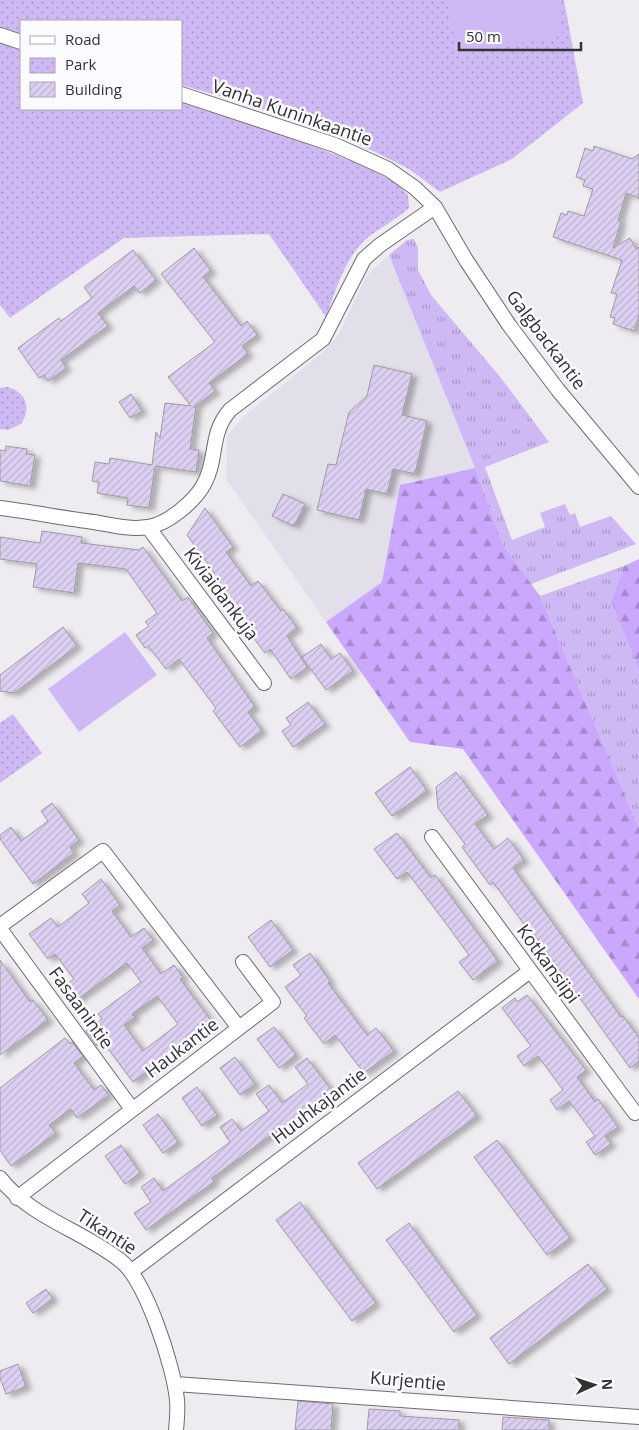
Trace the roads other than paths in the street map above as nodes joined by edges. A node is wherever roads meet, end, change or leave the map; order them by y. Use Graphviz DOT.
graph roads {
  1 [pos="0,35"];
  2 [pos="20,42"];
  3 [pos="182,94"];
  4 [pos="435,206"];
  5 [pos="639,487"];
  6 [pos="0,508"];
  7 [pos="148,527"];
  8 [pos="264,683"];
  9 [pos="432,837"];
  10 [pos="0,928"];
  11 [pos="243,962"];
  12 [pos="530,972"];
  13 [pos="239,1028"];
  14 [pos="132,1109"];
  15 [pos="635,1113"];
  16 [pos="0,1178"];
  17 [pos="17,1198"];
  18 [pos="132,1271"];
  19 [pos="175,1384"];
  20 [pos="639,1417"];
  21 [pos="176,1430"];
  1 -- 2 [label="street"];
  3 -- 4 [label="street, Vanha Kuninkaantie"];
  4 -- 5 [label="street, Galgbackantie"];
  4 -- 7 [label="street"];
  6 -- 7 [label="street"];
  7 -- 8 [label="street, Kiviaidankuja"];
  9 -- 12 [label="street, Kotkansiipi"];
  10 -- 13 [label="street, Haukantie"];
  10 -- 14 [label="street, Fasaanintie"];
  11 -- 13 [label="street"];
  12 -- 15 [label="street, Kotkansiipi"];
  12 -- 18 [label="street, Huuhkajantie"];
  13 -- 14 [label="street, Haukantie"];
  14 -- 17 [label="street, Haukantie"];
  16 -- 17 [label="street, Tikantie"];
  17 -- 18 [label="street, Tikantie"];
  18 -- 19 [label="street, Tikantie"];
  19 -- 20 [label="street, Kurjentie"];
  19 -- 21 [label="street, Tikantie"];
}
